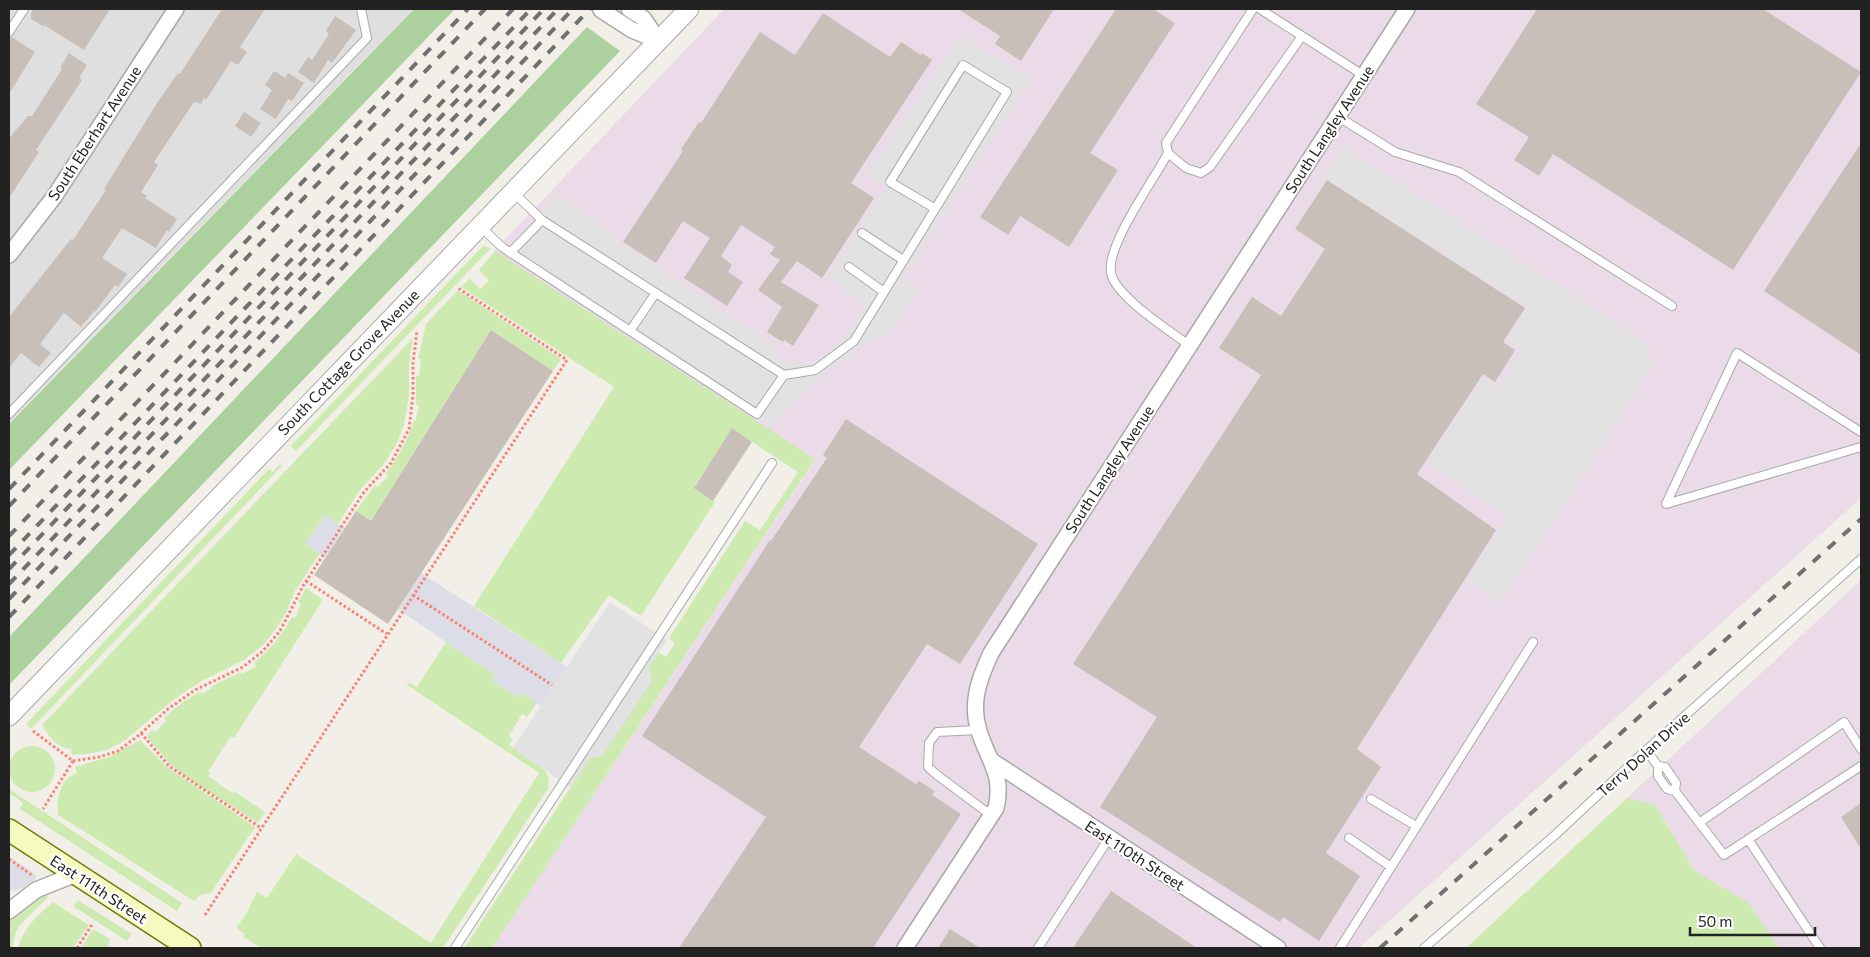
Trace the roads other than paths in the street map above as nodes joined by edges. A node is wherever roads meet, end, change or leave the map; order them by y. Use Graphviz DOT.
graph roads {
  1 [pos="24,9"];
  2 [pos="176,9"];
  3 [pos="362,9"];
  4 [pos="629,9"];
  5 [pos="689,9"];
  6 [pos="1253,9"];
  7 [pos="1260,9"];
  8 [pos="1407,9"];
  9 [pos="601,10"];
  10 [pos="9,32"];
  11 [pos="1302,36"];
  12 [pos="659,40"];
  13 [pos="1363,76"];
  14 [pos="1337,116"];
  15 [pos="1168,153"];
  16 [pos="512,192"];
  17 [pos="934,208"];
  18 [pos="542,220"];
  19 [pos="479,226"];
  20 [pos="862,233"];
  21 [pos="510,253"];
  22 [pos="9,255"];
  23 [pos="903,260"];
  24 [pos="849,267"];
  25 [pos="884,292"];
  26 [pos="655,294"];
  27 [pos="1672,306"];
  28 [pos="630,331"];
  29 [pos="1189,345"];
  30 [pos="784,375"];
  31 [pos="9,414"];
  32 [pos="1861,432"];
  33 [pos="1861,446"];
  34 [pos="772,463"];
  35 [pos="1861,560"];
  36 [pos="1532,642"];
  37 [pos="9,716"];
  38 [pos="978,730"];
  39 [pos="1861,749"];
  40 [pos="1646,750"];
  41 [pos="992,761"];
  42 [pos="1861,766"];
  43 [pos="1372,799"];
  44 [pos="992,816"];
  45 [pos="1699,822"];
  46 [pos="1416,826"];
  47 [pos="9,830"];
  48 [pos="1109,838"];
  49 [pos="1349,838"];
  50 [pos="1748,839"];
  51 [pos="1391,867"];
  52 [pos="76,874"];
  53 [pos="9,911"];
  54 [pos="190,948"];
  55 [pos="455,948"];
  56 [pos="906,948"];
  57 [pos="1038,948"];
  58 [pos="1278,948"];
  59 [pos="1340,948"];
  60 [pos="1424,948"];
  61 [pos="1820,948"];
  1 -- 10 [label="lane"];
  2 -- 22 [label="street, South Eberhart Avenue"];
  3 -- 31 [label="lane"];
  4 -- 12 [label="street"];
  5 -- 12 [label="street, South Cottage Grove Avenue"];
  6 -- 15 [label="lane"];
  7 -- 11 [label="lane"];
  8 -- 13 [label="street, South Langley Avenue"];
  9 -- 12 [label="street"];
  11 -- 13 [label="lane"];
  11 -- 15 [label="lane"];
  12 -- 16 [label="street, South Cottage Grove Avenue"];
  13 -- 14 [label="street, South Langley Avenue"];
  14 -- 27 [label="lane"];
  14 -- 29 [label="street, South Langley Avenue"];
  15 -- 29 [label="lane"];
  16 -- 18 [label="lane"];
  16 -- 19 [label="street, South Cottage Grove Avenue"];
  17 -- 17 [label="lane"];
  17 -- 23 [label="lane"];
  18 -- 21 [label="lane"];
  18 -- 26 [label="lane"];
  19 -- 21 [label="lane"];
  19 -- 37 [label="street, South Cottage Grove Avenue"];
  20 -- 23 [label="lane"];
  21 -- 28 [label="lane"];
  23 -- 25 [label="lane"];
  24 -- 25 [label="lane"];
  25 -- 30 [label="lane"];
  26 -- 28 [label="lane"];
  26 -- 30 [label="lane"];
  28 -- 30 [label="lane"];
  29 -- 38 [label="street, South Langley Avenue"];
  32 -- 33 [label="lane"];
  34 -- 55 [label="lane"];
  35 -- 40 [label="lane, Terry Dolan Drive"];
  36 -- 46 [label="lane"];
  38 -- 41 [label="street, South Langley Avenue"];
  38 -- 44 [label="lane"];
  39 -- 45 [label="lane"];
  40 -- 45 [label="lane"];
  40 -- 60 [label="lane, Terry Dolan Drive"];
  41 -- 44 [label="street, South Langley Avenue"];
  41 -- 48 [label="street, East 110th Street"];
  42 -- 50 [label="lane"];
  43 -- 46 [label="lane"];
  44 -- 56 [label="street, South Langley Avenue"];
  45 -- 50 [label="lane"];
  46 -- 51 [label="lane"];
  47 -- 52 [label="main road, East 111th Street"];
  48 -- 57 [label="lane"];
  48 -- 58 [label="street, East 110th Street"];
  49 -- 51 [label="lane"];
  50 -- 61 [label="lane"];
  51 -- 59 [label="lane"];
  52 -- 53 [label="street"];
  52 -- 54 [label="main road, East 111th Street"];
}
